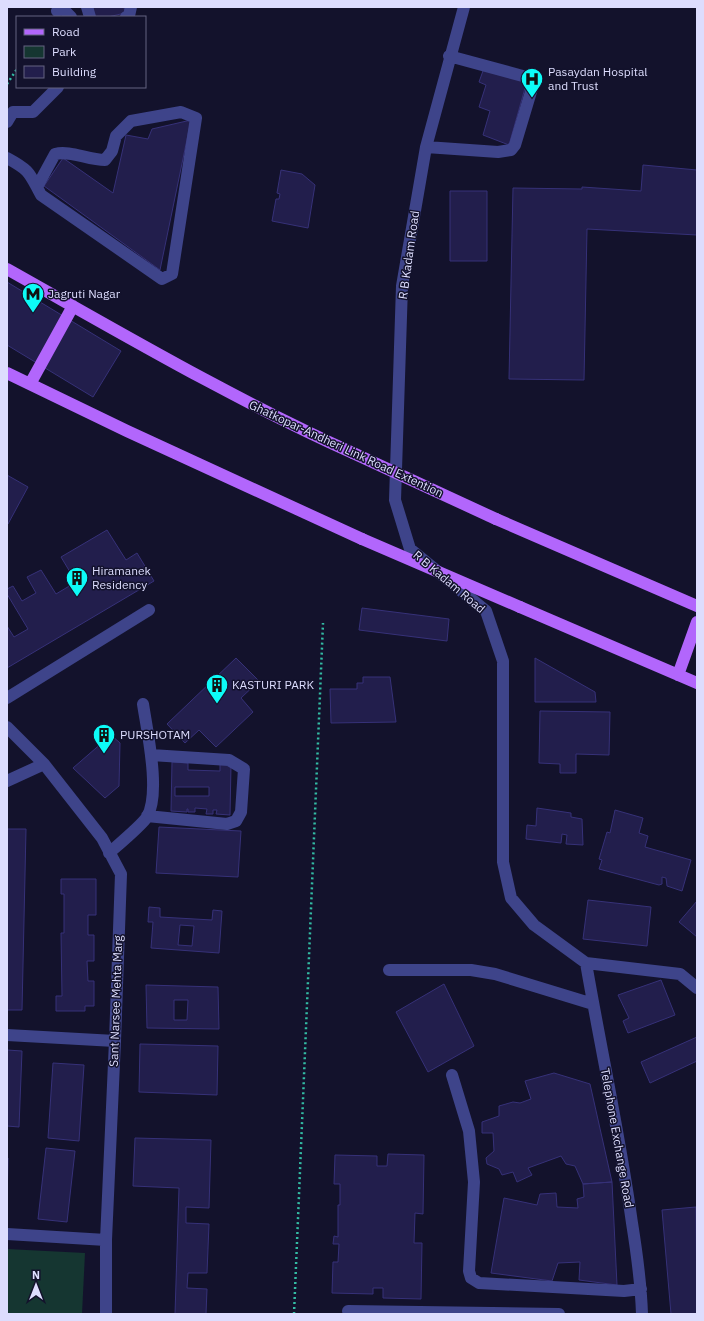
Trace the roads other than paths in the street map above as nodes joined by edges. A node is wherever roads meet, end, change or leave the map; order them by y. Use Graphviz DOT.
graph roads {
  1 [pos="464,7"];
  2 [pos="57,11"];
  3 [pos="70,16"];
  4 [pos="450,56"];
  5 [pos="57,88"];
  6 [pos="7,122"];
  7 [pos="426,148"];
  8 [pos="7,158"];
  9 [pos="37,187"];
  10 [pos="7,269"];
  11 [pos="73,306"];
  12 [pos="7,373"];
  13 [pos="30,384"];
  14 [pos="697,606"];
  15 [pos="149,610"];
  16 [pos="697,622"];
  17 [pos="678,675"];
  18 [pos="697,683"];
  19 [pos="7,698"];
  20 [pos="143,704"];
  21 [pos="10,734"];
  22 [pos="151,755"];
  23 [pos="44,764"];
  24 [pos="7,781"];
  25 [pos="147,816"];
  26 [pos="109,853"];
  27 [pos="586,963"];
  28 [pos="389,970"];
  29 [pos="697,988"];
  30 [pos="593,1004"];
  31 [pos="7,1035"];
  32 [pos="116,1041"];
  33 [pos="452,1075"];
  34 [pos="7,1234"];
  35 [pos="106,1240"];
  36 [pos="642,1289"];
  37 [pos="348,1311"];
  38 [pos="106,1314"];
  39 [pos="559,1314"];
  40 [pos="642,1314"];
  1 -- 4 [label="street, R B Kadam Road"];
  2 -- 3 [label="street"];
  4 -- 7 [label="street, R B Kadam Road"];
  4 -- 7 [label="street"];
  5 -- 6 [label="street"];
  7 -- 27 [label="street, R B Kadam Road"];
  8 -- 9 [label="street"];
  9 -- 9 [label="street"];
  10 -- 11 [label="main road, Ghatkopar-Andheri Link Road Extention"];
  11 -- 13 [label="main road"];
  11 -- 14 [label="main road, Ghatkopar-Andheri Link Road Extention, bridge"];
  12 -- 13 [label="main road"];
  13 -- 17 [label="main road, bridge"];
  15 -- 19 [label="street"];
  16 -- 17 [label="main road"];
  17 -- 18 [label="main road"];
  20 -- 22 [label="street"];
  21 -- 23 [label="street, Sant Narsee Mehta Marg"];
  22 -- 25 [label="street"];
  22 -- 25 [label="street"];
  23 -- 24 [label="street"];
  23 -- 26 [label="street, Sant Narsee Mehta Marg"];
  25 -- 26 [label="street"];
  26 -- 32 [label="street, Sant Narsee Mehta Marg"];
  27 -- 29 [label="street, R B Kadam Road"];
  27 -- 30 [label="street, Telephone Exchange Road"];
  28 -- 30 [label="street"];
  30 -- 36 [label="street, Telephone Exchange Road"];
  31 -- 32 [label="street"];
  32 -- 35 [label="street, Sant Narsee Mehta Marg"];
  33 -- 36 [label="street"];
  34 -- 35 [label="street"];
  35 -- 38 [label="street, Sant Narsee Mehta Marg"];
  36 -- 40 [label="street, Telephone Exchange Road"];
  37 -- 39 [label="street"];
}
